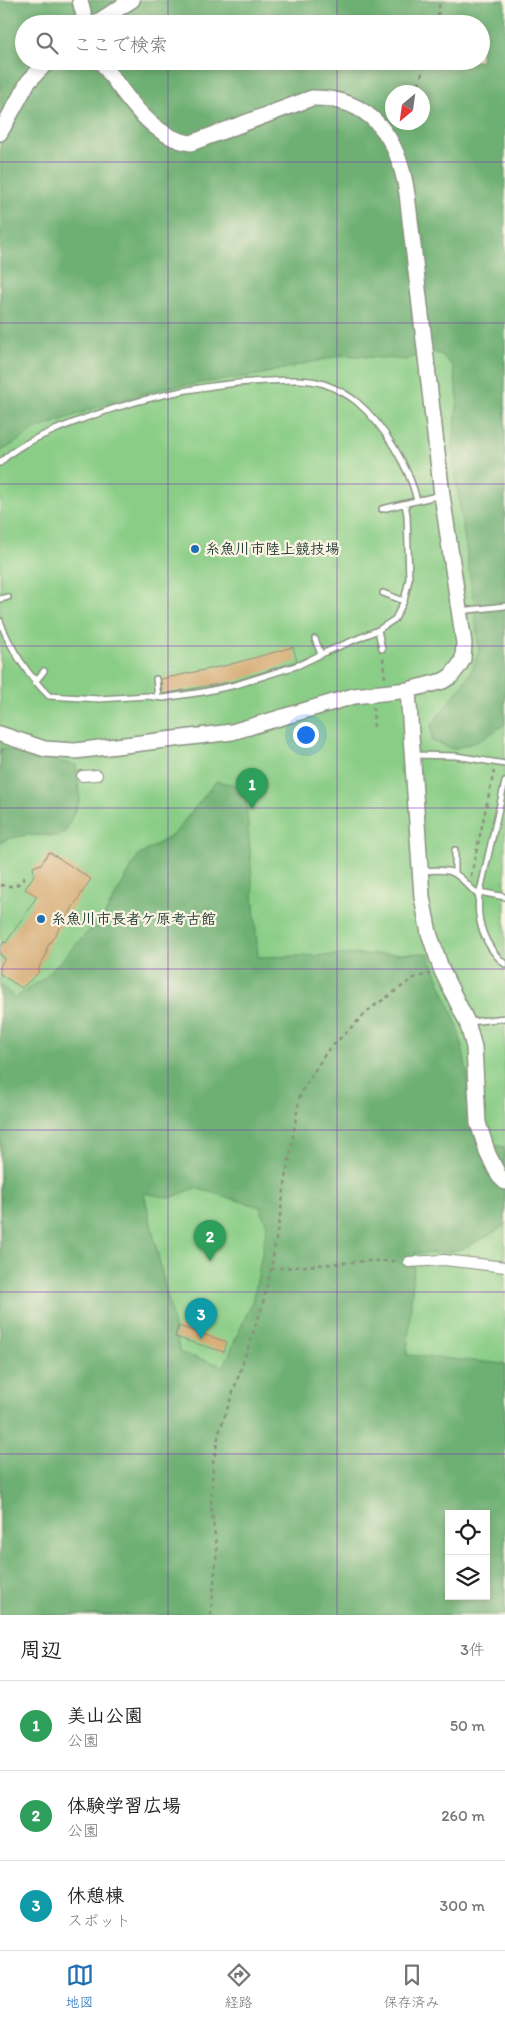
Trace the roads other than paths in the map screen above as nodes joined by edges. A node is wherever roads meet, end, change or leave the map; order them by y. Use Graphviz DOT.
graph roads {
  1 [pos="80,0"];
  2 [pos="132,0"];
  3 [pos="84,15"];
  4 [pos="108,15"];
  5 [pos="39,70"];
  6 [pos="107,70"];
  7 [pos="0,133"];
  8 [pos="0,463"];
  9 [pos="442,495"];
  10 [pos="416,501"];
  11 [pos="405,504"];
  12 [pos="382,509"];
  13 [pos="383,593"];
  14 [pos="8,597"];
  15 [pos="0,599"];
  16 [pos="404,601"];
  17 [pos="505,606"];
  18 [pos="459,611"];
  19 [pos="0,620"];
  20 [pos="378,630"];
  21 [pos="315,639"];
  22 [pos="382,649"];
  23 [pos="321,654"];
  24 [pos="44,671"];
  25 [pos="156,679"];
  26 [pos="35,682"];
  27 [pos="408,690"];
  28 [pos="158,697"];
  29 [pos="0,734"];
  30 [pos="411,755"];
  31 [pos="505,764"];
  32 [pos="97,775"];
  33 [pos="82,776"];
  34 [pos="505,782"];
  35 [pos="455,850"];
  36 [pos="420,871"];
  37 [pos="455,873"];
  38 [pos="479,894"];
  39 [pos="505,897"];
  40 [pos="505,964"];
  41 [pos="505,1018"];
  42 [pos="467,1022"];
  43 [pos="505,1182"];
  44 [pos="409,1262"];
  45 [pos="505,1267"];
  1 -- 3 [label="street"];
  2 -- 4 [label="street"];
  5 -- 7 [label="street"];
  6 -- 9 [label="street"];
  8 -- 10 [label="lane"];
  9 -- 10 [label="lane"];
  9 -- 18 [label="street"];
  10 -- 11 [label="lane"];
  11 -- 12 [label="lane"];
  11 -- 16 [label="lane"];
  13 -- 16 [label="lane"];
  14 -- 15 [label="lane"];
  16 -- 20 [label="lane"];
  17 -- 18 [label="lane"];
  18 -- 27 [label="street"];
  19 -- 26 [label="lane"];
  20 -- 22 [label="lane"];
  20 -- 23 [label="lane"];
  21 -- 23 [label="lane"];
  23 -- 28 [label="lane"];
  24 -- 26 [label="lane"];
  25 -- 28 [label="lane"];
  26 -- 28 [label="lane"];
  27 -- 29 [label="street"];
  27 -- 30 [label="street"];
  30 -- 31 [label="lane"];
  30 -- 36 [label="street"];
  32 -- 33 [label="street"];
  34 -- 38 [label="lane"];
  35 -- 37 [label="lane"];
  36 -- 37 [label="lane"];
  36 -- 42 [label="street"];
  37 -- 38 [label="lane"];
  38 -- 39 [label="lane"];
  38 -- 40 [label="lane"];
  41 -- 42 [label="lane"];
  42 -- 43 [label="street"];
  44 -- 45 [label="street"];
}
